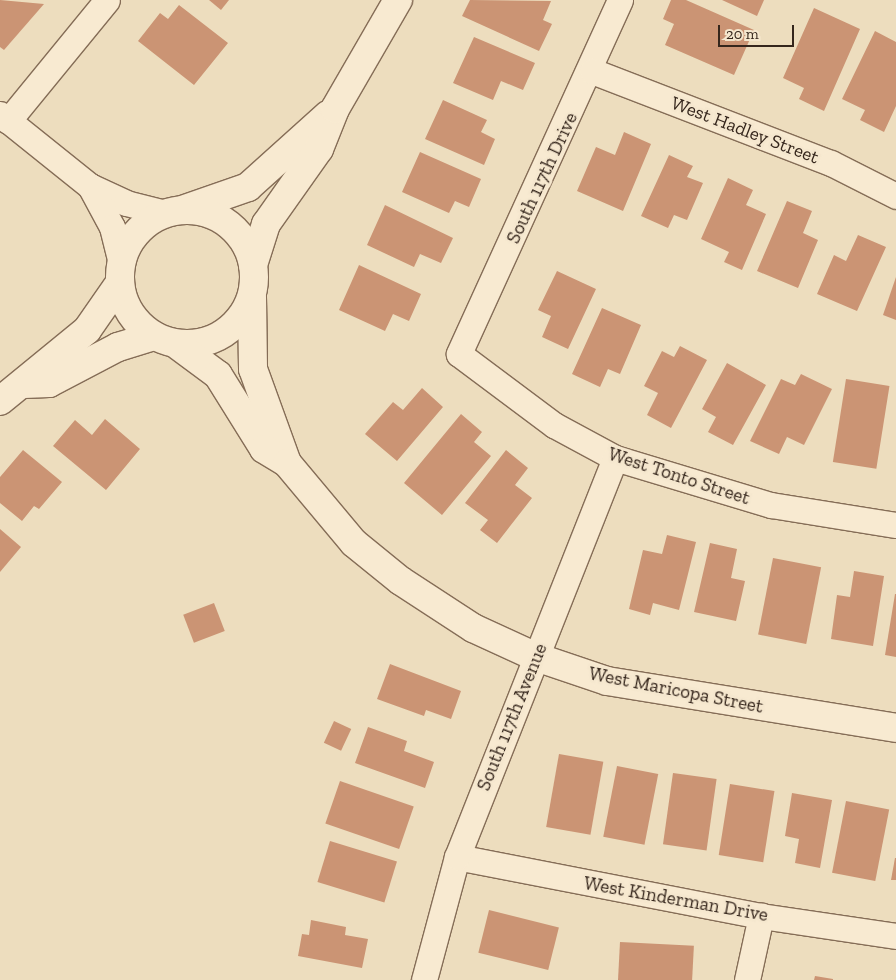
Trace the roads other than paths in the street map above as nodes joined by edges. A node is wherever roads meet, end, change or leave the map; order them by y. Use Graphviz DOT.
graph roads {
  1 [pos="107,0"];
  2 [pos="398,0"];
  3 [pos="620,0"];
  4 [pos="592,71"];
  5 [pos="335,109"];
  6 [pos="4,118"];
  7 [pos="90,186"];
  8 [pos="896,196"];
  9 [pos="174,211"];
  10 [pos="120,274"];
  11 [pos="253,278"];
  12 [pos="165,340"];
  13 [pos="459,354"];
  14 [pos="24,384"];
  15 [pos="0,401"];
  16 [pos="615,458"];
  17 [pos="287,464"];
  18 [pos="896,525"];
  19 [pos="536,657"];
  20 [pos="896,728"];
  21 [pos="457,857"];
  22 [pos="761,916"];
  23 [pos="896,936"];
  24 [pos="424,980"];
  25 [pos="747,980"];
  1 -- 6 [label="street"];
  2 -- 5 [label="street"];
  3 -- 4 [label="street, South 117th Drive"];
  4 -- 8 [label="street, West Hadley Street"];
  4 -- 13 [label="street, South 117th Drive"];
  5 -- 9 [label="street"];
  5 -- 11 [label="street"];
  6 -- 7 [label="street"];
  7 -- 9 [label="street"];
  7 -- 10 [label="street"];
  9 -- 10 [label="street"];
  9 -- 11 [label="street"];
  10 -- 12 [label="street"];
  10 -- 14 [label="street"];
  11 -- 12 [label="street"];
  11 -- 17 [label="street, West Maricopa Street"];
  12 -- 14 [label="street"];
  12 -- 17 [label="street, West Maricopa Street"];
  13 -- 16 [label="street, West Tonto Street"];
  14 -- 15 [label="street"];
  16 -- 18 [label="street, West Tonto Street"];
  16 -- 19 [label="street, South 117th Avenue"];
  17 -- 19 [label="street, West Maricopa Street"];
  19 -- 20 [label="street, West Maricopa Street"];
  19 -- 21 [label="street, South 117th Avenue"];
  21 -- 22 [label="street, West Kinderman Drive"];
  21 -- 24 [label="street, South 117th Avenue"];
  22 -- 23 [label="street, West Kinderman Drive"];
  22 -- 25 [label="street"];
}
